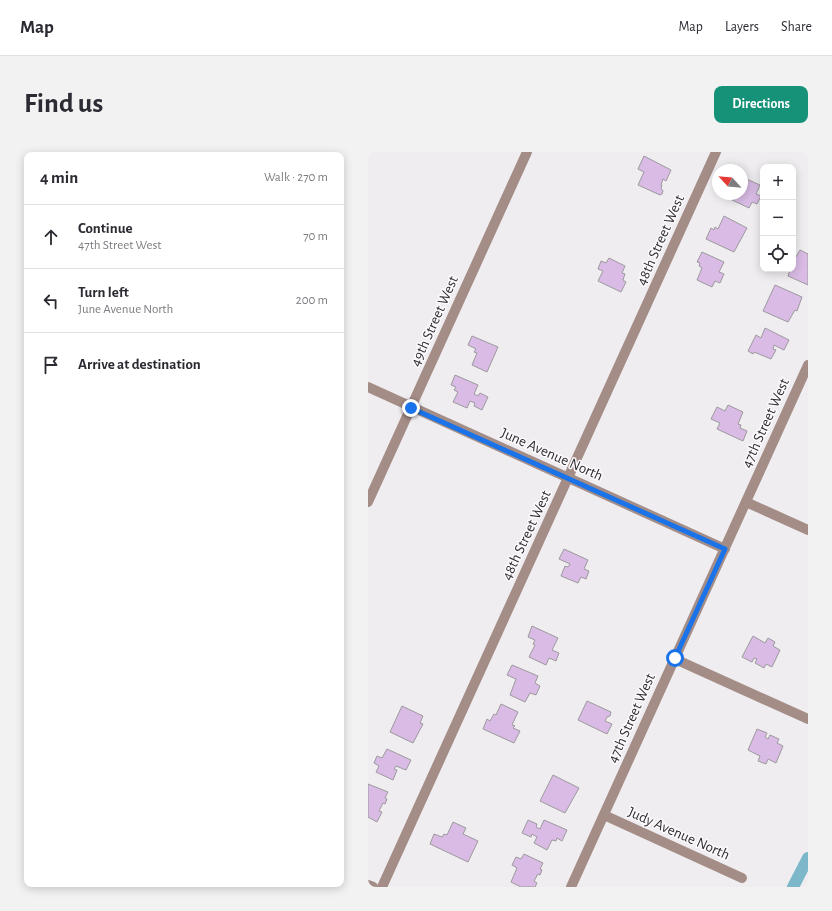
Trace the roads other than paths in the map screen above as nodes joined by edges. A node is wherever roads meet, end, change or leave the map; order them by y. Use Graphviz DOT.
graph roads {
  1 [pos="527,152"];
  2 [pos="716,152"];
  3 [pos="808,365"];
  4 [pos="368,388"];
  5 [pos="411,408"];
  6 [pos="568,478"];
  7 [pos="368,502"];
  8 [pos="746,502"];
  9 [pos="808,530"];
  10 [pos="725,549"];
  11 [pos="675,658"];
  12 [pos="808,719"];
  13 [pos="604,815"];
  14 [pos="742,878"];
  15 [pos="368,885"];
  16 [pos="372,887"];
  17 [pos="382,887"];
  18 [pos="571,887"];
  1 -- 5 [label="street, 49th Street West"];
  2 -- 6 [label="street, 48th Street West"];
  3 -- 8 [label="street, 47th Street West"];
  4 -- 5 [label="street, June Avenue North"];
  5 -- 6 [label="street, June Avenue North"];
  5 -- 7 [label="street, 49th Street West"];
  6 -- 10 [label="street, June Avenue North"];
  6 -- 17 [label="street, 48th Street West"];
  8 -- 9 [label="street"];
  8 -- 10 [label="street, 47th Street West"];
  10 -- 11 [label="street, 47th Street West"];
  11 -- 12 [label="street"];
  11 -- 13 [label="street, 47th Street West"];
  13 -- 14 [label="street, Judy Avenue North"];
  13 -- 18 [label="street, 47th Street West"];
  15 -- 16 [label="street"];
}
